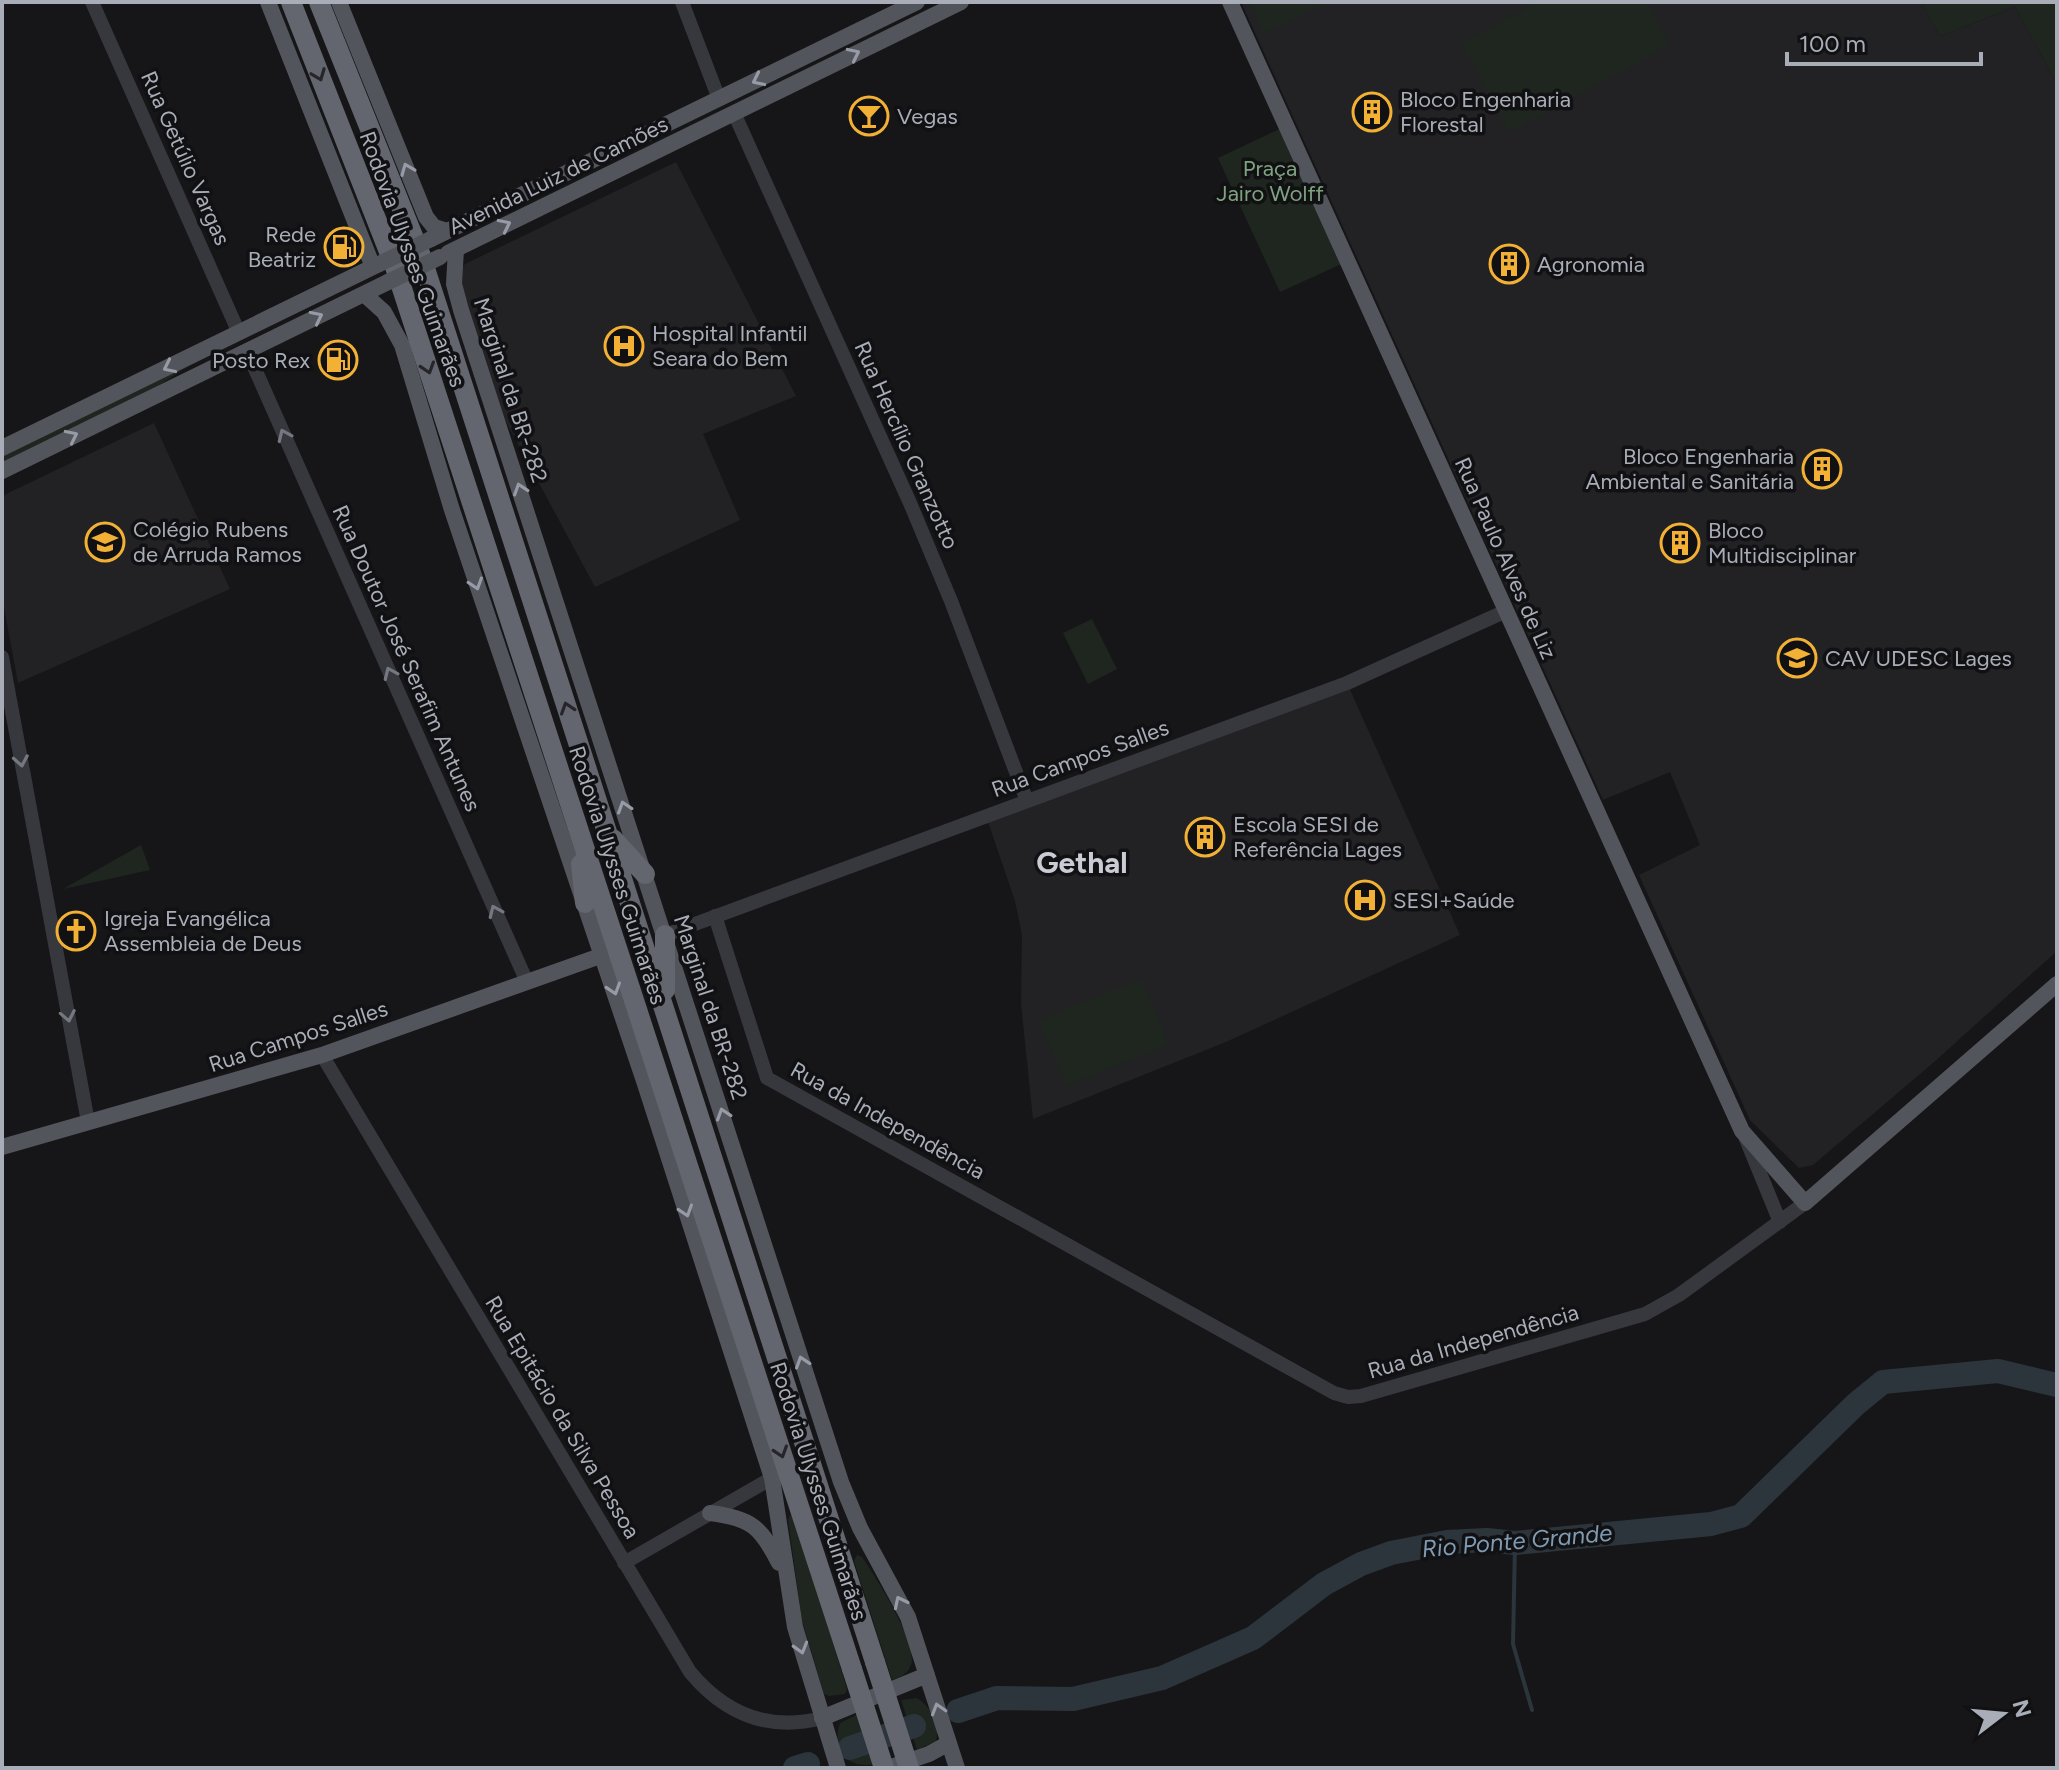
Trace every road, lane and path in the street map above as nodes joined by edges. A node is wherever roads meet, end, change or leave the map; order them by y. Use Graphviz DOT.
graph roads {
  1 [pos="92,2"];
  2 [pos="268,2"];
  3 [pos="291,2"];
  4 [pos="319,2"];
  5 [pos="339,2"];
  6 [pos="682,2"];
  7 [pos="917,2"];
  8 [pos="961,2"];
  9 [pos="1230,2"];
  10 [pos="825,69"];
  11 [pos="719,99"];
  12 [pos="696,110"];
  13 [pos="734,113"];
  14 [pos="661,149"];
  15 [pos="447,231"];
  16 [pos="456,249"];
  17 [pos="376,266"];
  18 [pos="364,294"];
  19 [pos="239,333"];
  20 [pos="247,351"];
  21 [pos="2,448"];
  22 [pos="2,471"];
  23 [pos="1506,611"];
  24 [pos="2,657"];
  25 [pos="1027,801"];
  26 [pos="576,824"];
  27 [pos="608,835"];
  28 [pos="645,874"];
  29 [pos="585,903"];
  30 [pos="715,916"];
  31 [pos="665,935"];
  32 [pos="603,955"];
  33 [pos="527,982"];
  34 [pos="2057,984"];
  35 [pos="665,1010"];
  36 [pos="322,1055"];
  37 [pos="645,1084"];
  38 [pos="88,1122"];
  39 [pos="1742,1131"];
  40 [pos="2,1147"];
  41 [pos="683,1151"];
  42 [pos="1805,1203"];
  43 [pos="1780,1222"];
  44 [pos="772,1478"];
  45 [pos="710,1513"];
  46 [pos="624,1563"];
  47 [pos="785,1575"];
  48 [pos="927,1675"];
  49 [pos="822,1718"];
  50 [pos="949,1743"];
  51 [pos="838,1768"];
  52 [pos="886,1768"];
  53 [pos="909,1768"];
  54 [pos="957,1768"];
  1 -- 19 [label="street, Rua Getúlio Vargas"];
  2 -- 17 [label="main road"];
  3 -- 26 [label="highway, Rodovia Ulysses Guimarães, one-way"];
  27 -- 4 [label="highway, Rodovia Ulysses Guimarães, one-way"];
  15 -- 5 [label="main road, one-way"];
  6 -- 11 [label="street"];
  7 -- 11 [label="main road, Avenida Luiz de Camões, one-way"];
  10 -- 8 [label="main road, Avenida Luiz de Camões, one-way"];
  9 -- 23 [label="main road, Rua Paulo Alves de Liz"];
  10 -- 11 [label="main road"];
  10 -- 13 [label="main road, Avenida Luiz de Camões"];
  11 -- 12 [label="main road, Avenida Luiz de Camões"];
  12 -- 14 [label="main road"];
  12 -- 15 [label="main road, Avenida Luiz de Camões"];
  13 -- 14 [label="main road, Avenida Luiz de Camões"];
  13 -- 25 [label="street, Rua Hercílio Granzotto"];
  16 -- 14 [label="main road, Avenida Luiz de Camões, one-way"];
  15 -- 17 [label="main road, Avenida Luiz de Camões, bridge"];
  16 -- 18 [label="main road, Avenida Luiz de Camões, bridge"];
  28 -- 16 [label="main road, Marginal da BR-282, one-way"];
  17 -- 19 [label="main road, Avenida Luiz de Camões"];
  20 -- 18 [label="main road, Avenida Luiz de Camões, one-way"];
  18 -- 29 [label="main road, one-way"];
  19 -- 20 [label="main road"];
  19 -- 21 [label="main road, Avenida Luiz de Camões, one-way"];
  22 -- 20 [label="main road, Avenida Luiz de Camões, one-way"];
  33 -- 20 [label="street, Rua Doutor José Serafim Antunes, one-way"];
  23 -- 25 [label="street, Rua Campos Salles"];
  23 -- 39 [label="main road, Rua Paulo Alves de Liz"];
  24 -- 38 [label="street, one-way"];
  25 -- 30 [label="street, Rua Campos Salles"];
  26 -- 29 [label="highway"];
  26 -- 41 [label="highway, Rodovia Ulysses Guimarães"];
  27 -- 28 [label="highway"];
  27 -- 35 [label="highway, Rodovia Ulysses Guimarães"];
  28 -- 31 [label="main road, Marginal da BR-282"];
  29 -- 32 [label="main road"];
  30 -- 31 [label="street, Rua Campos Salles"];
  30 -- 43 [label="street, Rua da Independência"];
  31 -- 35 [label="highway"];
  48 -- 31 [label="main road, Marginal da BR-282, one-way"];
  32 -- 33 [label="main road, Rua Campos Salles"];
  32 -- 37 [label="main road, one-way"];
  33 -- 36 [label="main road, Rua Campos Salles"];
  34 -- 42 [label="main road, Rua da Independência"];
  35 -- 53 [label="highway, Rodovia Ulysses Guimarães, bridge"];
  36 -- 38 [label="main road, Rua Campos Salles"];
  36 -- 46 [label="street, Rua Epitácio da Silva Pessoa"];
  37 -- 41 [label="highway"];
  37 -- 44 [label="main road, one-way"];
  38 -- 40 [label="main road, Rua Campos Salles"];
  39 -- 42 [label="main road, Rua Paulo Alves de Liz"];
  39 -- 43 [label="street, Rua Paulo Alves de Liz"];
  41 -- 52 [label="highway, Rodovia Ulysses Guimarães, one-way, bridge"];
  42 -- 43 [label="street, Rua da Independência"];
  44 -- 45 [label="street"];
  44 -- 47 [label="main road"];
  45 -- 46 [label="street"];
  45 -- 47 [label="main road"];
  46 -- 49 [label="street, Rua Epitácio da Silva Pessoa"];
  47 -- 49 [label="main road, one-way"];
  48 -- 49 [label="main road"];
  50 -- 48 [label="main road, Marginal da BR-282, one-way"];
  49 -- 51 [label="main road"];
  50 -- 52 [label="main road"];
  50 -- 54 [label="main road, Marginal da BR-282"];
}
